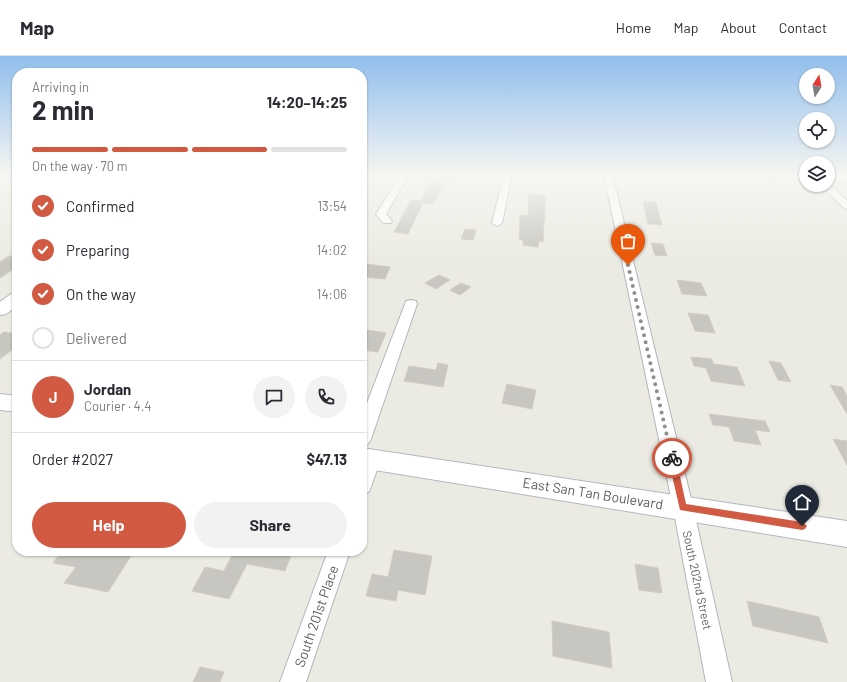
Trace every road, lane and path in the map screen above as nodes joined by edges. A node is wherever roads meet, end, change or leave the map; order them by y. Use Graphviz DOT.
graph roads {
  1 [pos="387,203"];
  2 [pos="501,203"];
  3 [pos="615,203"];
  4 [pos="387,221"];
  5 [pos="497,223"];
  6 [pos="12,302"];
  7 [pos="411,304"];
  8 [pos="0,310"];
  9 [pos="0,402"];
  10 [pos="12,403"];
  11 [pos="367,446"];
  12 [pos="367,452"];
  13 [pos="683,507"];
  14 [pos="847,534"];
  15 [pos="337,556"];
  16 [pos="293,682"];
  17 [pos="719,682"];
  1 -- 4 [label="street"];
  2 -- 5 [label="street"];
  3 -- 13 [label="street, South 202nd Street"];
  6 -- 8 [label="street"];
  7 -- 11 [label="street"];
  9 -- 10 [label="street"];
  12 -- 13 [label="street, East San Tan Boulevard"];
  13 -- 14 [label="street, East San Tan Boulevard"];
  13 -- 17 [label="street, South 202nd Street"];
  15 -- 16 [label="street, South 201st Place"];
}
